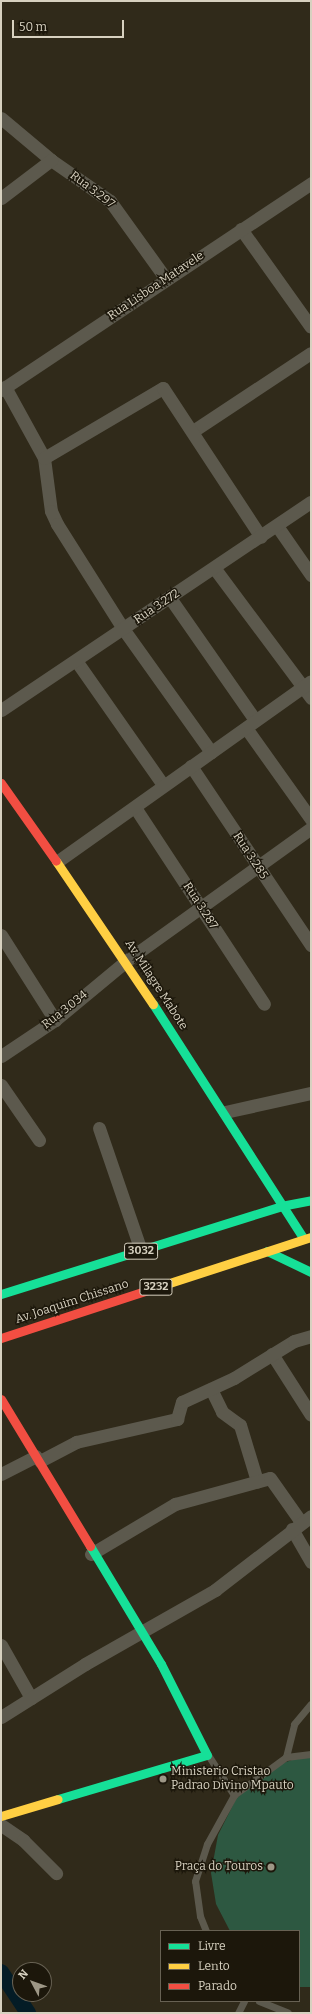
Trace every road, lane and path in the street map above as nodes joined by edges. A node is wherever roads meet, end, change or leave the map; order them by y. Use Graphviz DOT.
graph roads {
  1 [pos="1,118"];
  2 [pos="51,160"];
  3 [pos="311,183"];
  4 [pos="1,198"];
  5 [pos="241,229"];
  6 [pos="166,279"];
  7 [pos="307,311"];
  8 [pos="311,327"];
  9 [pos="311,353"];
  10 [pos="3,388"];
  11 [pos="193,431"];
  12 [pos="44,458"];
  13 [pos="311,502"];
  14 [pos="277,526"];
  15 [pos="261,537"];
  16 [pos="215,569"];
  17 [pos="311,575"];
  18 [pos="170,598"];
  19 [pos="124,630"];
  20 [pos="77,662"];
  21 [pos="307,684"];
  22 [pos="311,698"];
  23 [pos="1,710"];
  24 [pos="250,724"];
  25 [pos="211,752"];
  26 [pos="191,766"];
  27 [pos="1,783"];
  28 [pos="163,785"];
  29 [pos="136,809"];
  30 [pos="311,819"];
  31 [pos="311,828"];
  32 [pos="58,861"];
  33 [pos="258,868"];
  34 [pos="202,908"];
  35 [pos="1,935"];
  36 [pos="311,945"];
  37 [pos="126,961"];
  38 [pos="264,1004"];
  39 [pos="55,1020"];
  40 [pos="1,1056"];
  41 [pos="1,1085"];
  42 [pos="311,1093"];
  43 [pos="225,1112"];
  44 [pos="100,1128"];
  45 [pos="39,1140"];
  46 [pos="311,1200"];
  47 [pos="282,1206"];
  48 [pos="307,1238"];
  49 [pos="311,1250"];
  50 [pos="141,1251"];
  51 [pos="267,1251"];
  52 [pos="311,1272"];
  53 [pos="1,1294"];
  54 [pos="311,1336"];
  55 [pos="1,1338"];
  56 [pos="272,1354"];
  57 [pos="211,1389"];
  58 [pos="1,1398"];
  59 [pos="311,1415"];
  60 [pos="38,1458"];
  61 [pos="1,1474"];
  62 [pos="258,1481"];
  63 [pos="301,1522"];
  64 [pos="91,1554"];
  65 [pos="311,1562"];
  66 [pos="140,1632"];
  67 [pos="1,1645"];
  68 [pos="31,1698"];
  69 [pos="311,1704"];
  70 [pos="1,1717"];
  71 [pos="208,1754"];
  72 [pos="311,1754"];
  73 [pos="286,1757"];
  74 [pos="234,1795"];
  75 [pos="1,1816"];
  76 [pos="1,1825"];
  77 [pos="56,1873"];
  78 [pos="206,1930"];
  79 [pos="244,2002"];
  80 [pos="261,2002"];
  81 [pos="238,2013"];
  82 [pos="288,2013"];
  1 -- 2 [label="street, Rua 3.297"];
  2 -- 4 [label="street"];
  2 -- 6 [label="street, Rua 3.297"];
  3 -- 5 [label="street, Rua Lisboa Matavele"];
  5 -- 6 [label="street, Rua Lisboa Matavele"];
  5 -- 7 [label="street"];
  6 -- 10 [label="street, Rua Lisboa Matavele"];
  7 -- 8 [label="street"];
  9 -- 11 [label="street"];
  10 -- 12 [label="street"];
  11 -- 12 [label="street"];
  11 -- 15 [label="street"];
  12 -- 19 [label="street"];
  13 -- 14 [label="street, Rua 3.272"];
  14 -- 15 [label="street, Rua 3.272"];
  14 -- 17 [label="street"];
  15 -- 16 [label="street, Rua 3.272"];
  16 -- 18 [label="street, Rua 3.272"];
  16 -- 21 [label="street"];
  18 -- 19 [label="street, Rua 3.272"];
  18 -- 24 [label="street"];
  19 -- 20 [label="street, Rua 3.272"];
  19 -- 25 [label="street"];
  20 -- 23 [label="street, Rua 3.272"];
  20 -- 28 [label="street"];
  21 -- 22 [label="street"];
  21 -- 24 [label="street"];
  24 -- 25 [label="street"];
  24 -- 30 [label="street"];
  25 -- 26 [label="street"];
  26 -- 28 [label="street"];
  26 -- 33 [label="street, Rua 3.285"];
  27 -- 32 [label="street, Av. Milagre Mabote"];
  28 -- 29 [label="street"];
  29 -- 32 [label="street"];
  29 -- 34 [label="street, Rua 3.287"];
  31 -- 33 [label="street, Rua 3.034"];
  32 -- 37 [label="street, Av. Milagre Mabote"];
  33 -- 34 [label="street, Rua 3.034"];
  33 -- 36 [label="street, Rua 3.285"];
  34 -- 37 [label="street, Rua 3.034"];
  34 -- 38 [label="street, Rua 3.287"];
  35 -- 39 [label="street"];
  37 -- 39 [label="street, Rua 3.034"];
  37 -- 43 [label="street, Av. Milagre Mabote"];
  39 -- 40 [label="street, Rua 3.034"];
  41 -- 45 [label="street"];
  42 -- 43 [label="street"];
  43 -- 47 [label="street, Av. Milagre Mabote"];
  44 -- 50 [label="street"];
  46 -- 47 [label="street"];
  47 -- 48 [label="street, Av. Milagre Mabote"];
  47 -- 50 [label="street, 3032"];
  48 -- 49 [label="street"];
  48 -- 51 [label="street, Av. Joaquim Chissano / 3232"];
  50 -- 53 [label="street, 3032"];
  51 -- 52 [label="street"];
  51 -- 55 [label="street, Av. Joaquim Chissano / 3232"];
  54 -- 56 [label="street"];
  56 -- 57 [label="street"];
  56 -- 59 [label="street"];
  57 -- 60 [label="street"];
  57 -- 62 [label="street"];
  58 -- 60 [label="street"];
  60 -- 61 [label="street"];
  60 -- 64 [label="street"];
  62 -- 63 [label="street"];
  62 -- 64 [label="street"];
  63 -- 65 [label="street"];
  63 -- 66 [label="street"];
  64 -- 66 [label="street"];
  66 -- 68 [label="street"];
  66 -- 71 [label="street"];
  67 -- 68 [label="street"];
  68 -- 70 [label="street"];
  69 -- 73 [label="lane"];
  71 -- 74 [label="lane"];
  71 -- 75 [label="street"];
  72 -- 73 [label="lane"];
  73 -- 74 [label="lane"];
  74 -- 78 [label="lane"];
  76 -- 77 [label="street"];
  79 -- 81 [label="lane"];
  80 -- 82 [label="lane"];
}
